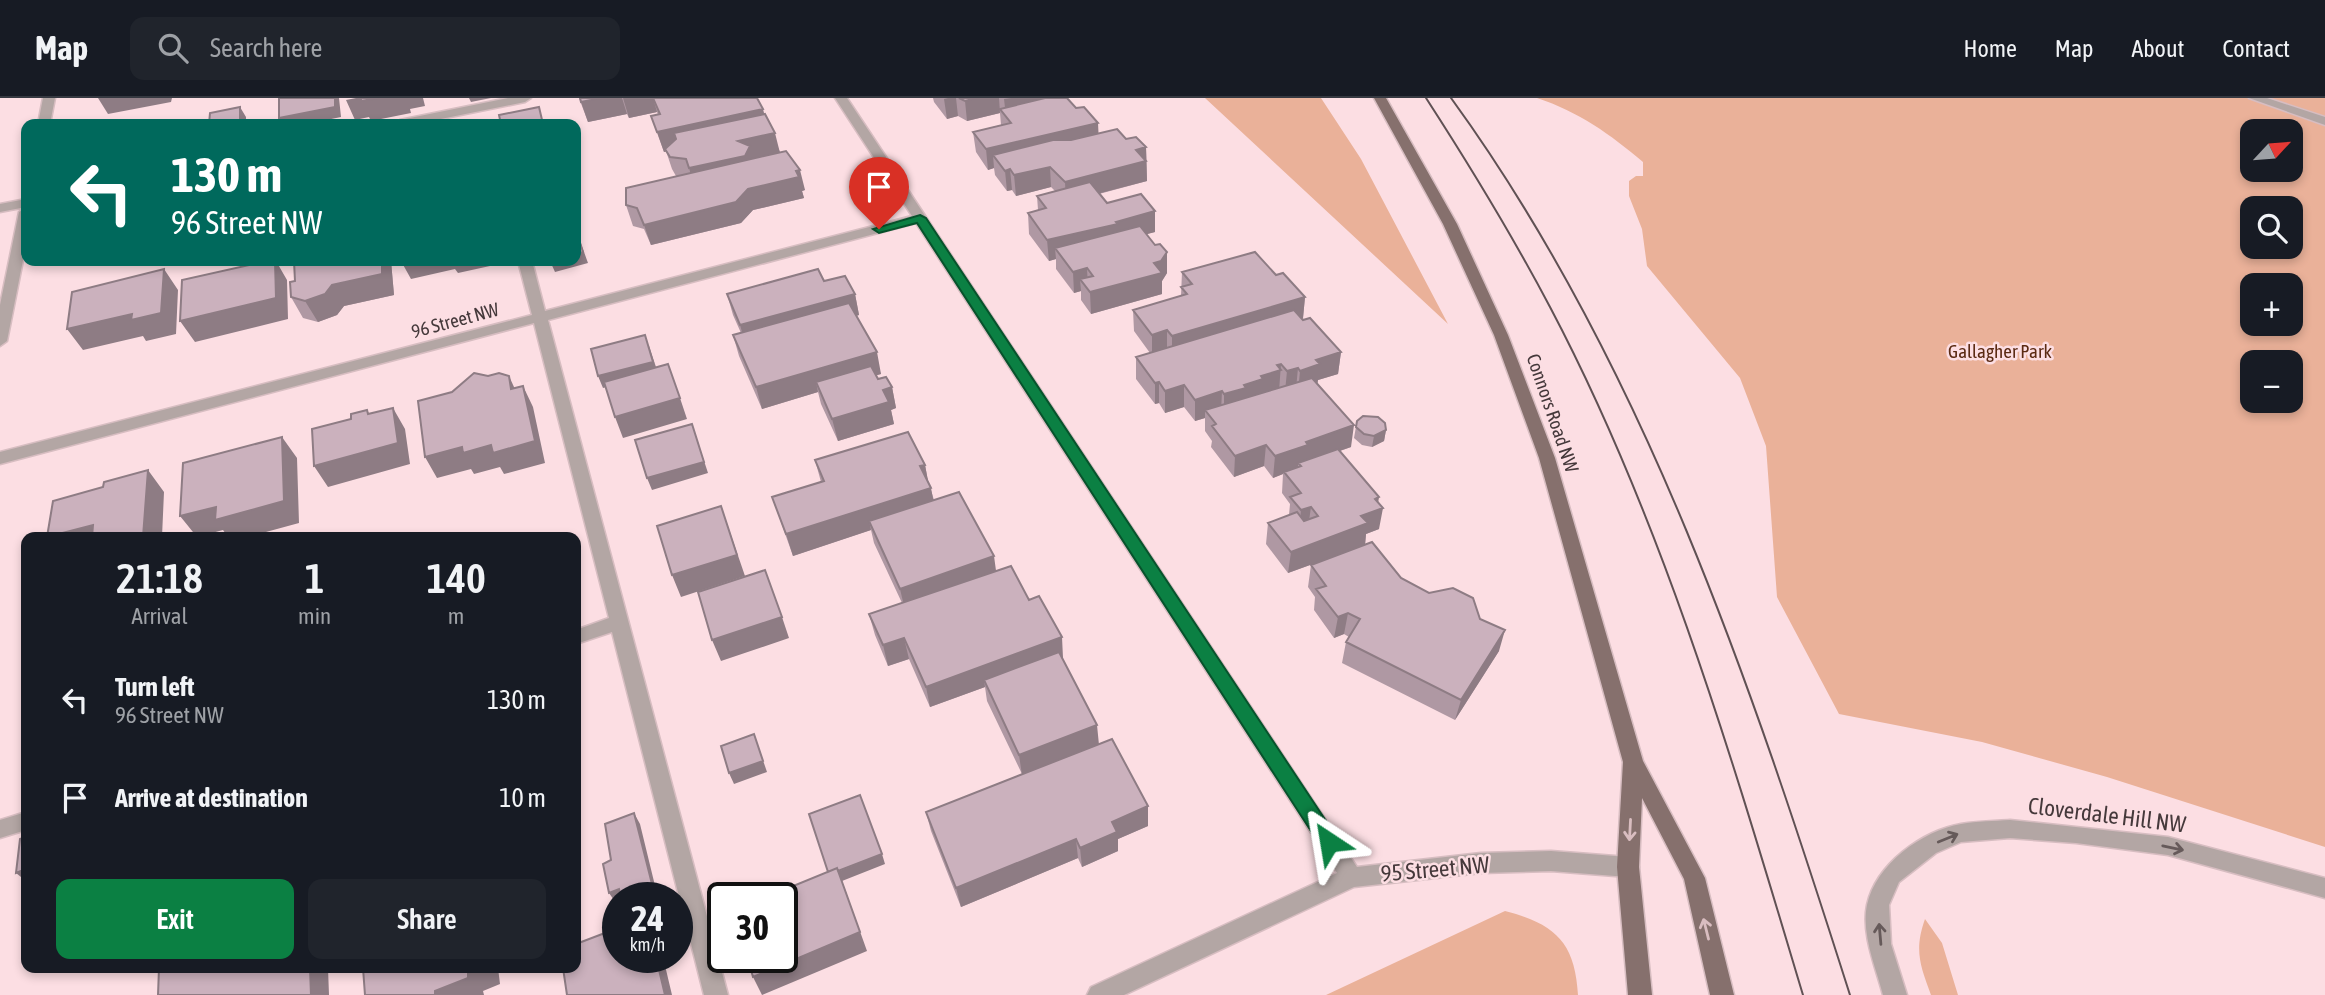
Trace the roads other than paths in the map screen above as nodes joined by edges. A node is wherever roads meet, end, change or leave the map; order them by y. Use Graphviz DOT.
graph roads {
  1 [pos="49,98"];
  2 [pos="525,98"];
  3 [pos="841,98"];
  4 [pos="1380,98"];
  5 [pos="2255,98"];
  6 [pos="45,119"];
  7 [pos="433,119"];
  8 [pos="2325,121"];
  9 [pos="21,203"];
  10 [pos="0,208"];
  11 [pos="920,218"];
  12 [pos="21,237"];
  13 [pos="526,266"];
  14 [pos="539,318"];
  15 [pos="0,341"];
  16 [pos="0,458"];
  17 [pos="619,622"];
  18 [pos="581,635"];
  19 [pos="1633,762"];
  20 [pos="21,823"];
  21 [pos="0,829"];
  22 [pos="1628,867"];
  23 [pos="1352,877"];
  24 [pos="2325,888"];
  25 [pos="716,995"];
  26 [pos="1099,995"];
  27 [pos="1640,995"];
  28 [pos="1722,995"];
  29 [pos="1895,995"];
  1 -- 6 [label="street"];
  2 -- 7 [label="street"];
  3 -- 11 [label="street"];
  4 -- 19 [label="main road, Connors Road NW"];
  5 -- 8 [label="street"];
  9 -- 10 [label="street"];
  11 -- 14 [label="street, 96 Street NW"];
  11 -- 23 [label="street"];
  12 -- 15 [label="street"];
  13 -- 14 [label="street"];
  14 -- 16 [label="street, 96 Street NW"];
  14 -- 17 [label="street"];
  17 -- 18 [label="street"];
  17 -- 25 [label="street"];
  19 -- 22 [label="main road, Connors Road NW, one-way"];
  28 -- 19 [label="main road, Connors Road NW, one-way"];
  20 -- 21 [label="street"];
  22 -- 23 [label="street, 95 Street NW"];
  22 -- 27 [label="main road, Connors Road NW"];
  23 -- 26 [label="street, 95 Street NW"];
  29 -- 24 [label="street, Cloverdale Hill NW, one-way"];
}
